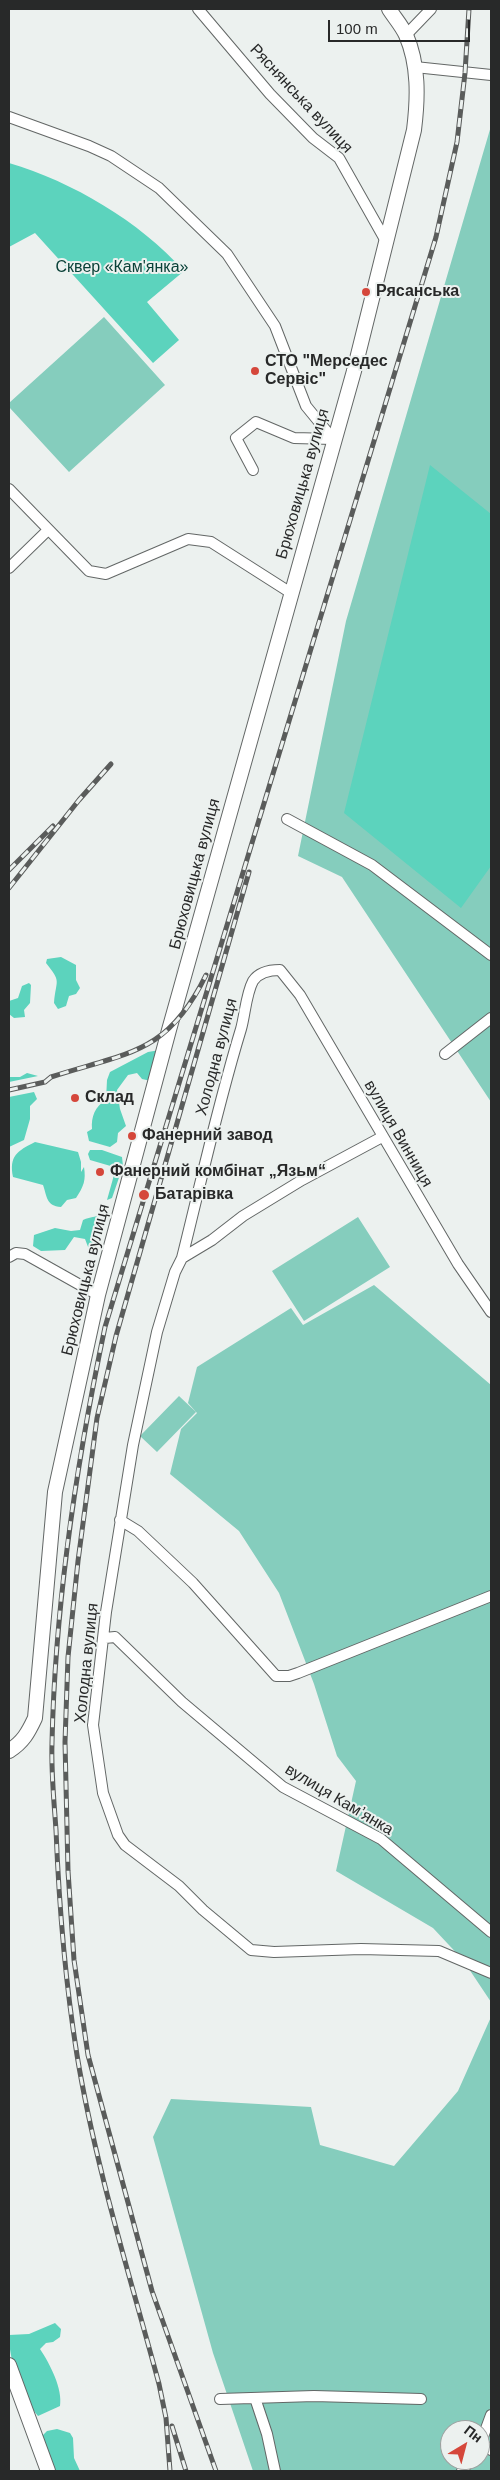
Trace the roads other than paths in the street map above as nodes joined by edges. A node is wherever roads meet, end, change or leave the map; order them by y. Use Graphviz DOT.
graph roads {
  1 [pos="198,9"];
  2 [pos="389,9"];
  3 [pos="431,9"];
  4 [pos="406,35"];
  5 [pos="415,67"];
  6 [pos="491,75"];
  7 [pos="9,117"];
  8 [pos="387,243"];
  9 [pos="333,439"];
  10 [pos="253,470"];
  11 [pos="9,489"];
  12 [pos="48,530"];
  13 [pos="9,568"];
  14 [pos="291,593"];
  15 [pos="287,818"];
  16 [pos="491,955"];
  17 [pos="280,970"];
  18 [pos="491,1018"];
  19 [pos="445,1054"];
  20 [pos="382,1136"];
  21 [pos="9,1257"];
  22 [pos="182,1258"];
  23 [pos="98,1295"];
  24 [pos="491,1312"];
  25 [pos="120,1520"];
  26 [pos="491,1596"];
  27 [pos="105,1638"];
  28 [pos="9,1751"];
  29 [pos="491,1932"];
  30 [pos="491,1973"];
  31 [pos="9,2365"];
  32 [pos="254,2398"];
  33 [pos="220,2399"];
  34 [pos="421,2399"];
  35 [pos="48,2471"];
  36 [pos="276,2471"];
  1 -- 8 [label="street, Ряснянська вулиця"];
  2 -- 4 [label="main road, Брюховицька вулиця"];
  3 -- 4 [label="street"];
  4 -- 5 [label="main road, Брюховицька вулиця"];
  5 -- 6 [label="street"];
  5 -- 8 [label="main road, Брюховицька вулиця"];
  7 -- 9 [label="street"];
  8 -- 9 [label="main road, Брюховицька вулиця"];
  9 -- 10 [label="street"];
  9 -- 14 [label="main road, Брюховицька вулиця"];
  11 -- 12 [label="street"];
  12 -- 13 [label="street"];
  12 -- 14 [label="street"];
  14 -- 23 [label="main road, Брюховицька вулиця"];
  15 -- 16 [label="street"];
  17 -- 20 [label="street, вулиця Винниця"];
  17 -- 22 [label="street, Холодна вулиця"];
  18 -- 19 [label="street"];
  20 -- 22 [label="street"];
  20 -- 24 [label="street, вулиця Винниця"];
  21 -- 23 [label="street"];
  22 -- 25 [label="street, Холодна вулиця"];
  23 -- 28 [label="main road, Брюховицька вулиця"];
  25 -- 26 [label="street"];
  25 -- 27 [label="street, Холодна вулиця"];
  27 -- 29 [label="street, вулиця Камʼянка"];
  27 -- 30 [label="street, Холодна вулиця"];
  31 -- 35 [label="main road"];
  32 -- 33 [label="street"];
  32 -- 34 [label="street"];
  32 -- 36 [label="street"];
}
